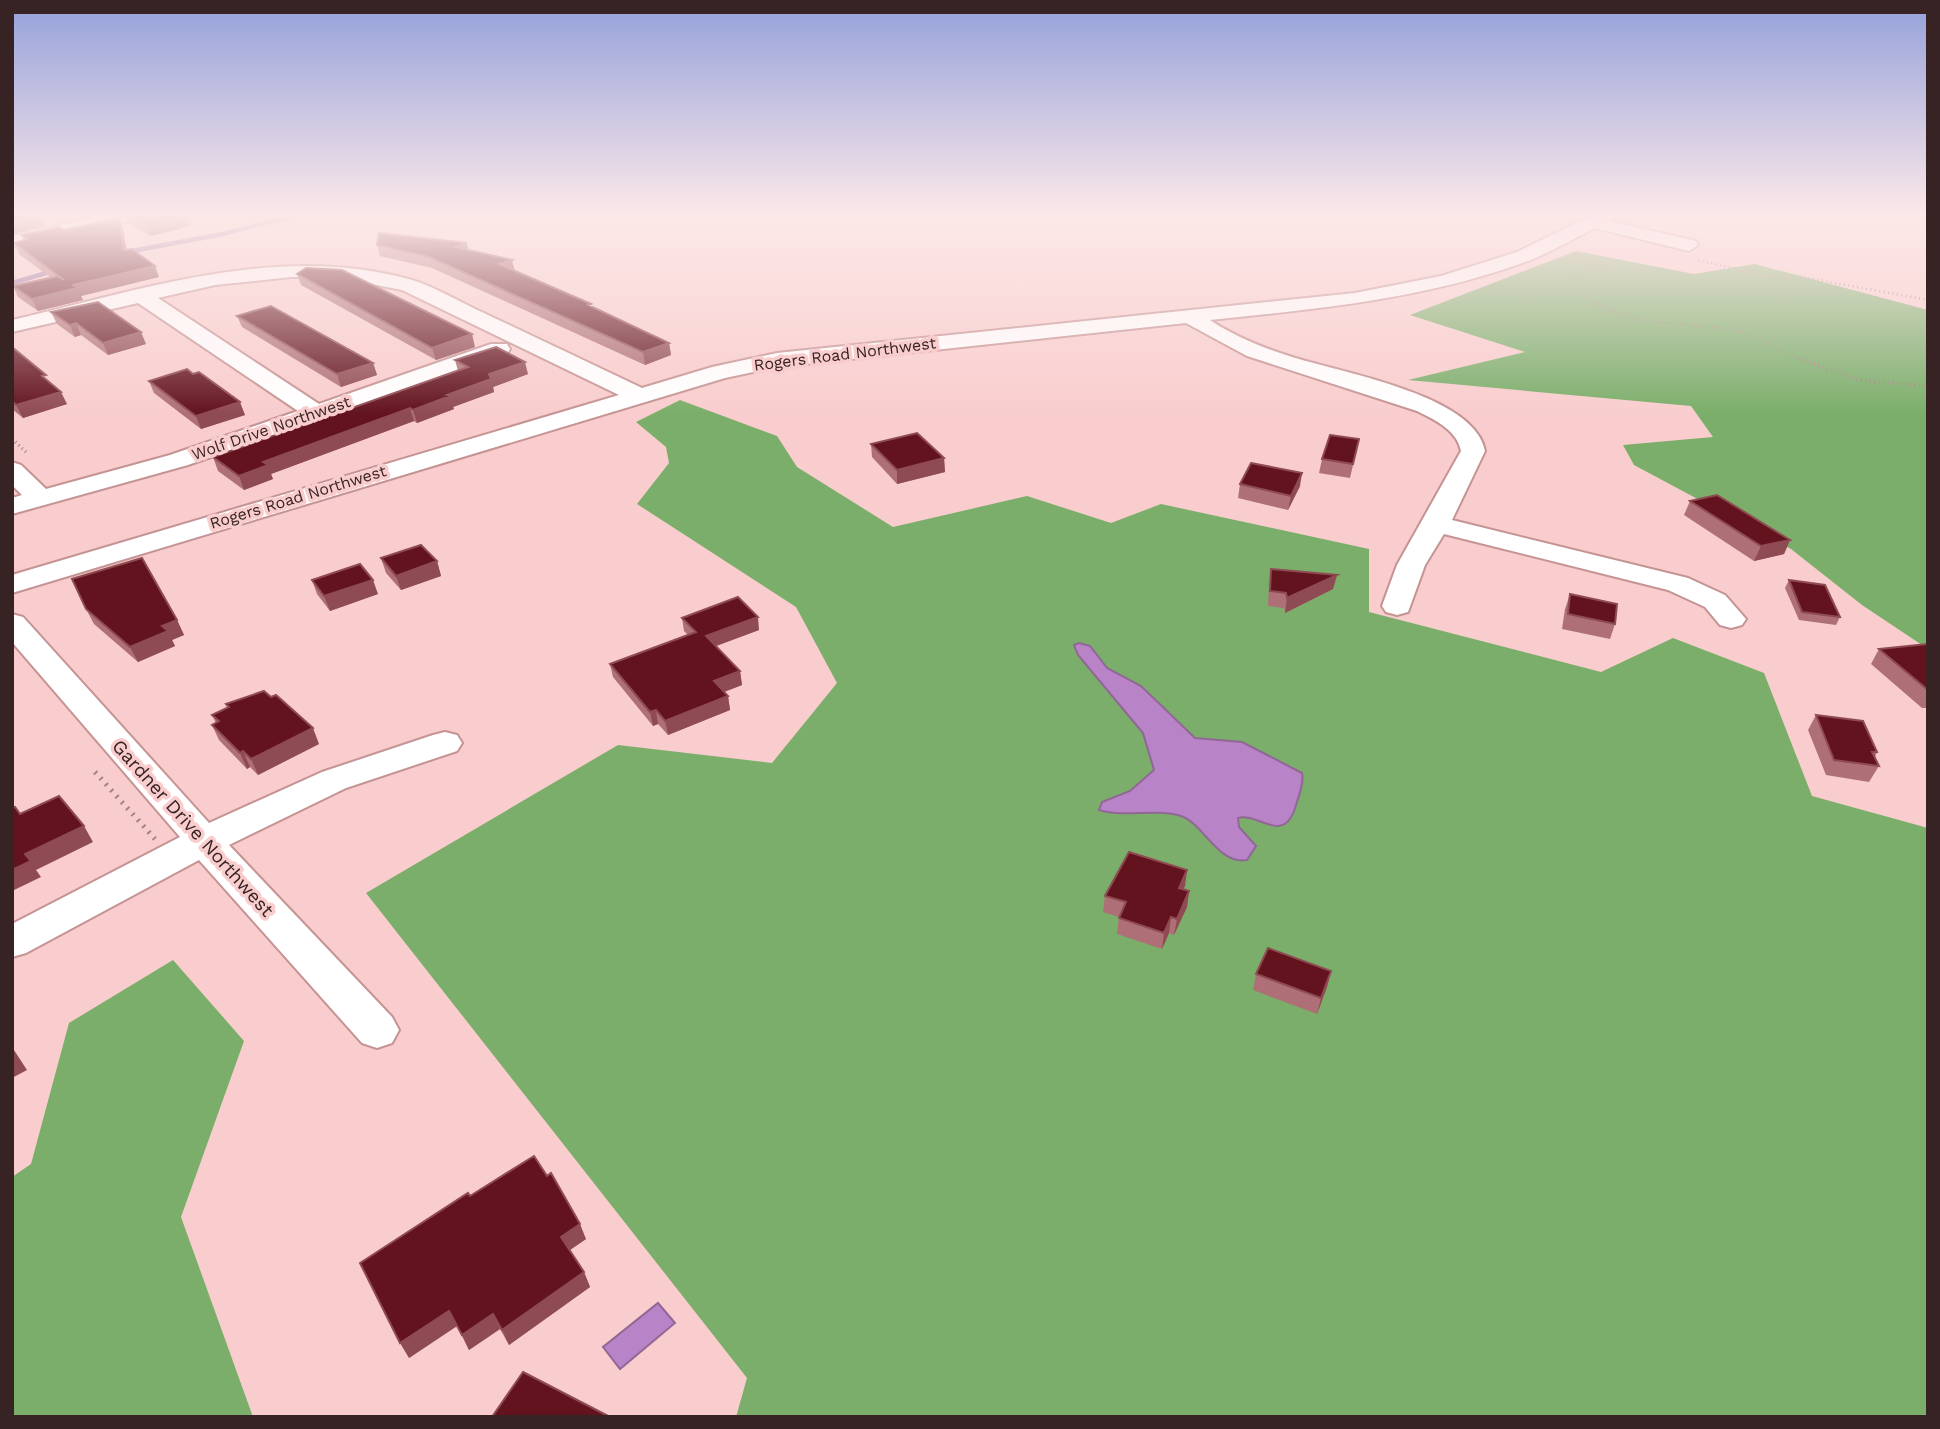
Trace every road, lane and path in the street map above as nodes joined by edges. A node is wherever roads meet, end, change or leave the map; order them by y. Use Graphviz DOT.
graph roads {
  1 [pos="215,281"];
  2 [pos="386,281"];
  3 [pos="1446,281"];
  4 [pos="1574,281"];
  5 [pos="1822,281"];
  6 [pos="140,295"];
  7 [pos="1928,300"];
  8 [pos="1191,317"];
  9 [pos="12,326"];
  10 [pos="527,340"];
  11 [pos="1928,386"];
  12 [pos="638,395"];
  13 [pos="316,412"];
  14 [pos="12,439"];
  15 [pos="21,463"];
  16 [pos="40,499"];
  17 [pos="12,506"];
  18 [pos="1436,524"];
  19 [pos="12,584"];
  20 [pos="1397,606"];
  21 [pos="1731,619"];
  22 [pos="12,623"];
  23 [pos="445,743"];
  24 [pos="95,772"];
  25 [pos="204,841"];
  26 [pos="161,844"];
  27 [pos="12,942"];
  28 [pos="377,1030"];
  1 -- 6 [label="street"];
  2 -- 10 [label="street"];
  3 -- 8 [label="street, Rogers Road Northwest"];
  4 -- 11 [label="path"];
  5 -- 7 [label="path"];
  6 -- 9 [label="street"];
  6 -- 13 [label="street"];
  8 -- 12 [label="street, Rogers Road Northwest"];
  8 -- 18 [label="street"];
  10 -- 12 [label="street"];
  10 -- 13 [label="street, Wolf Drive Northwest"];
  12 -- 19 [label="street, Rogers Road Northwest"];
  13 -- 16 [label="street, Wolf Drive Northwest"];
  14 -- 15 [label="path"];
  15 -- 16 [label="street"];
  16 -- 17 [label="street, Wolf Drive Northwest"];
  18 -- 20 [label="street"];
  18 -- 21 [label="street"];
  22 -- 25 [label="street, Gardner Drive Northwest"];
  23 -- 25 [label="street"];
  24 -- 26 [label="path"];
  25 -- 27 [label="street"];
  25 -- 28 [label="street, Gardner Drive Northwest"];
}
